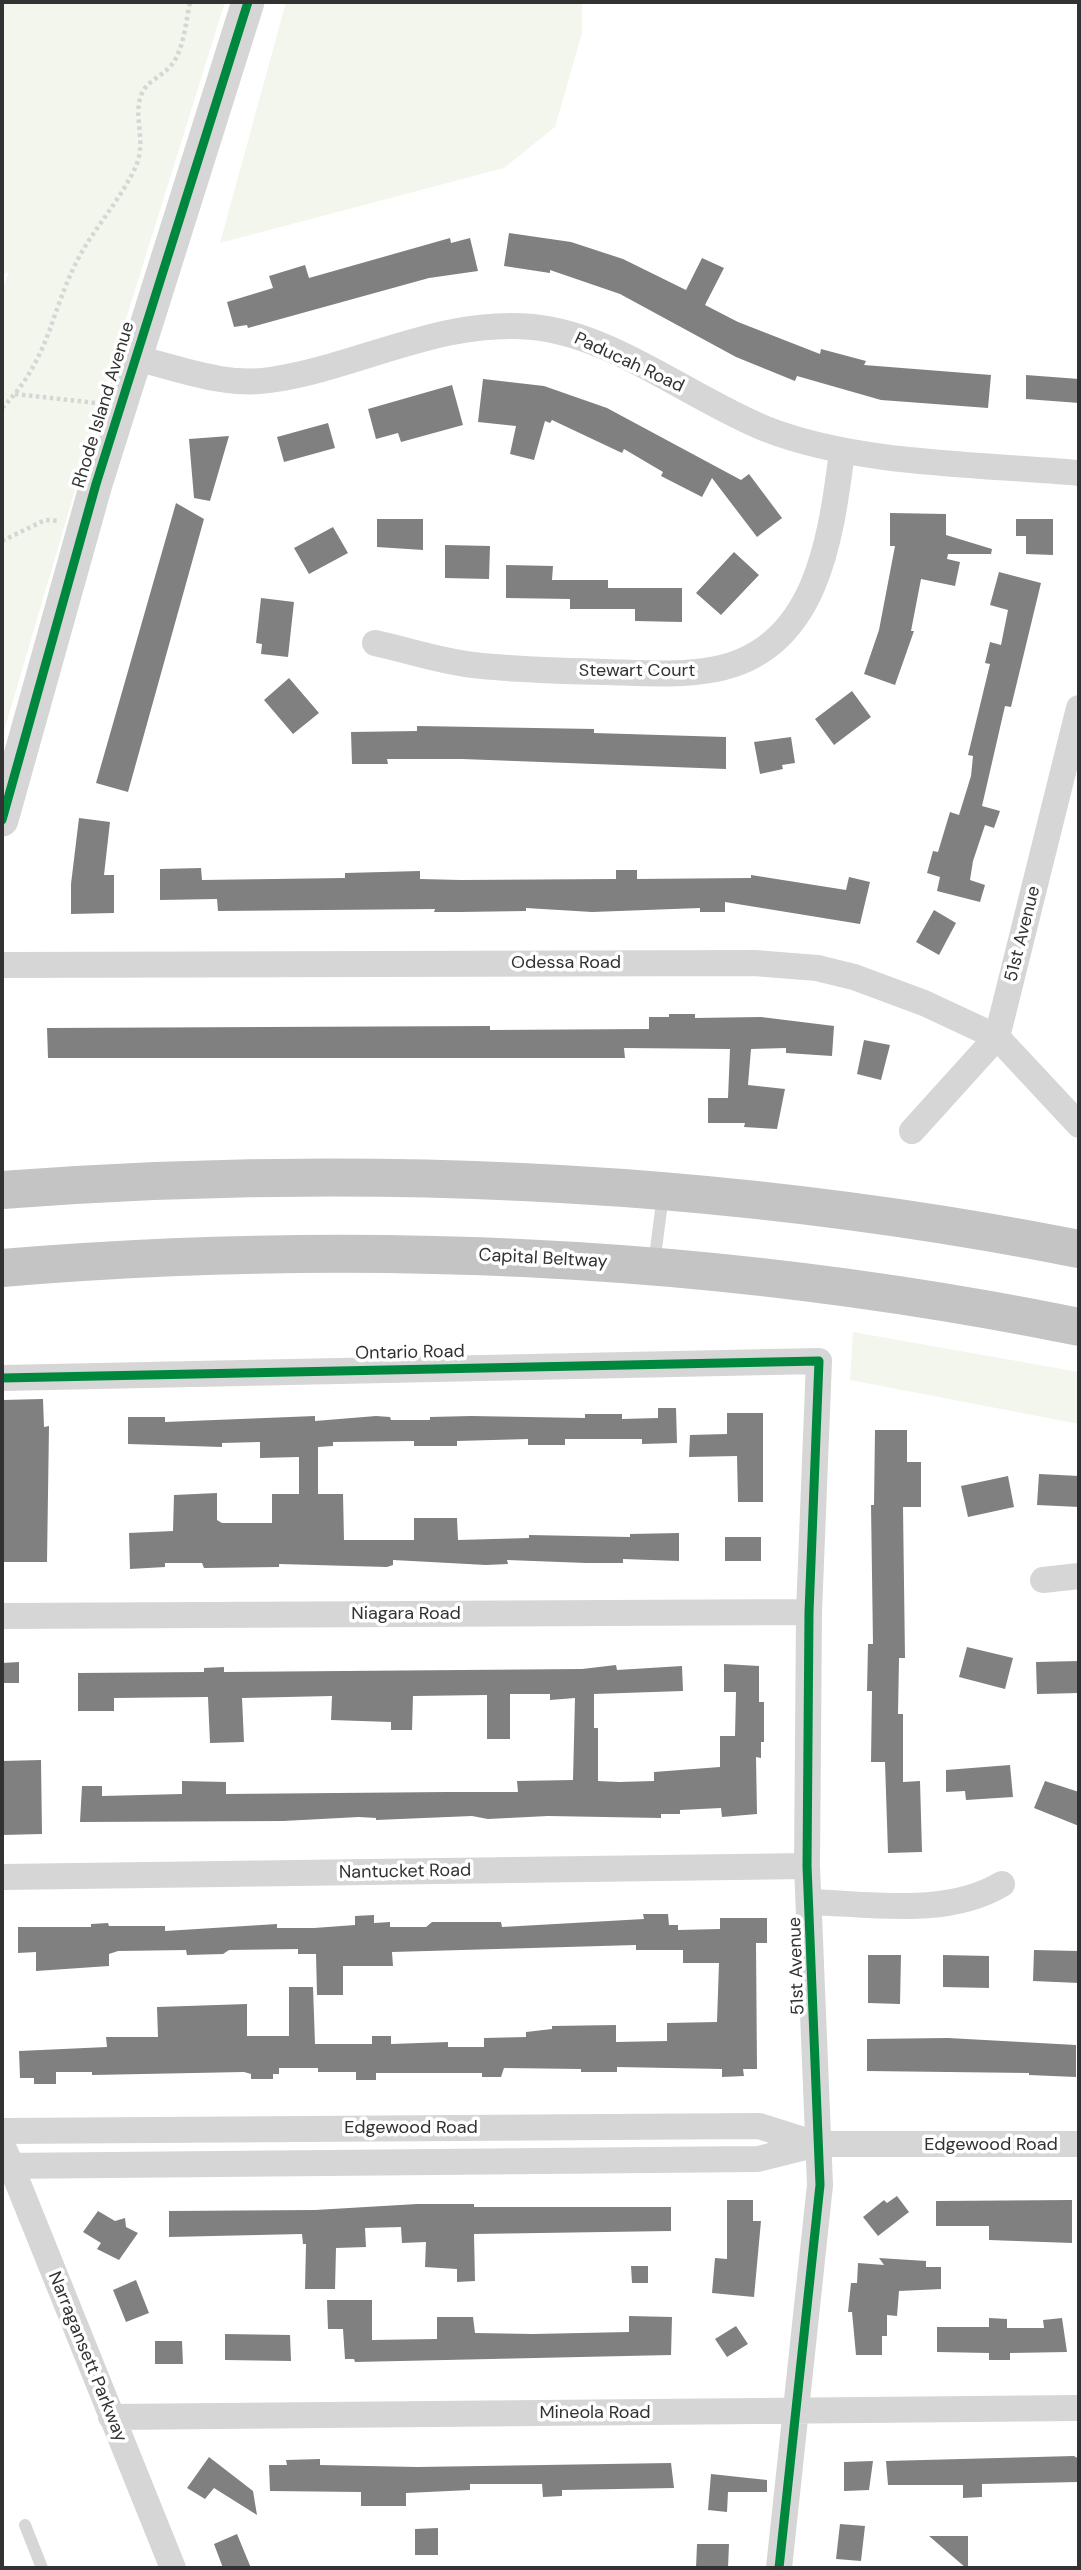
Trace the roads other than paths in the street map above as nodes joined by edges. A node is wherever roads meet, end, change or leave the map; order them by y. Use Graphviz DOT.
graph roads {
  1 [pos="248,2"];
  2 [pos="135,358"];
  3 [pos="842,452"];
  4 [pos="1079,473"];
  5 [pos="374,643"];
  6 [pos="1079,708"];
  7 [pos="2,820"];
  8 [pos="2,965"];
  9 [pos="997,1037"];
  10 [pos="1079,1125"];
  11 [pos="912,1131"];
  12 [pos="2,1190"];
  13 [pos="663,1191"];
  14 [pos="1079,1248"];
  15 [pos="654,1266"];
  16 [pos="2,1268"];
  17 [pos="1079,1327"];
  18 [pos="819,1361"];
  19 [pos="2,1378"];
  20 [pos="1079,1576"];
  21 [pos="1043,1580"];
  22 [pos="809,1612"];
  23 [pos="2,1616"];
  24 [pos="807,1866"];
  25 [pos="2,1877"];
  26 [pos="1002,1884"];
  27 [pos="811,1902"];
  28 [pos="2,2132"];
  29 [pos="818,2144"];
  30 [pos="1079,2144"];
  31 [pos="5,2159"];
  32 [pos="1079,2409"];
  33 [pos="796,2412"];
  34 [pos="111,2417"];
  35 [pos="25,2525"];
  36 [pos="42,2568"];
  37 [pos="173,2568"];
  38 [pos="779,2568"];
  1 -- 2 [label="street, Rhode Island Avenue"];
  2 -- 3 [label="street, Paducah Road"];
  2 -- 7 [label="street, Rhode Island Avenue"];
  3 -- 4 [label="street, Paducah Road"];
  3 -- 5 [label="street, Stewart Court"];
  6 -- 9 [label="street, 51st Avenue"];
  8 -- 9 [label="street, Odessa Road"];
  9 -- 10 [label="street, Odessa Road"];
  9 -- 11 [label="street, 51st Avenue"];
  12 -- 13 [label="highway"];
  13 -- 14 [label="highway"];
  13 -- 15 [label="lane"];
  15 -- 16 [label="highway, Capital Beltway"];
  15 -- 17 [label="highway, Capital Beltway"];
  18 -- 19 [label="street, Ontario Road"];
  18 -- 22 [label="street, 51st Avenue"];
  20 -- 21 [label="street"];
  22 -- 23 [label="street, Niagara Road"];
  22 -- 24 [label="street, 51st Avenue"];
  24 -- 25 [label="street, Nantucket Road"];
  24 -- 27 [label="street, 51st Avenue"];
  26 -- 27 [label="street"];
  27 -- 29 [label="street, 51st Avenue"];
  28 -- 29 [label="street, Edgewood Road"];
  29 -- 30 [label="street, Edgewood Road"];
  29 -- 31 [label="street, Edgewood Road"];
  29 -- 33 [label="street, 51st Avenue"];
  31 -- 34 [label="street, Narragansett Parkway"];
  32 -- 33 [label="street, Mineola Road"];
  33 -- 34 [label="street, Mineola Road"];
  33 -- 38 [label="street, 51st Avenue"];
  34 -- 37 [label="street, Narragansett Parkway"];
  35 -- 36 [label="lane"];
}
